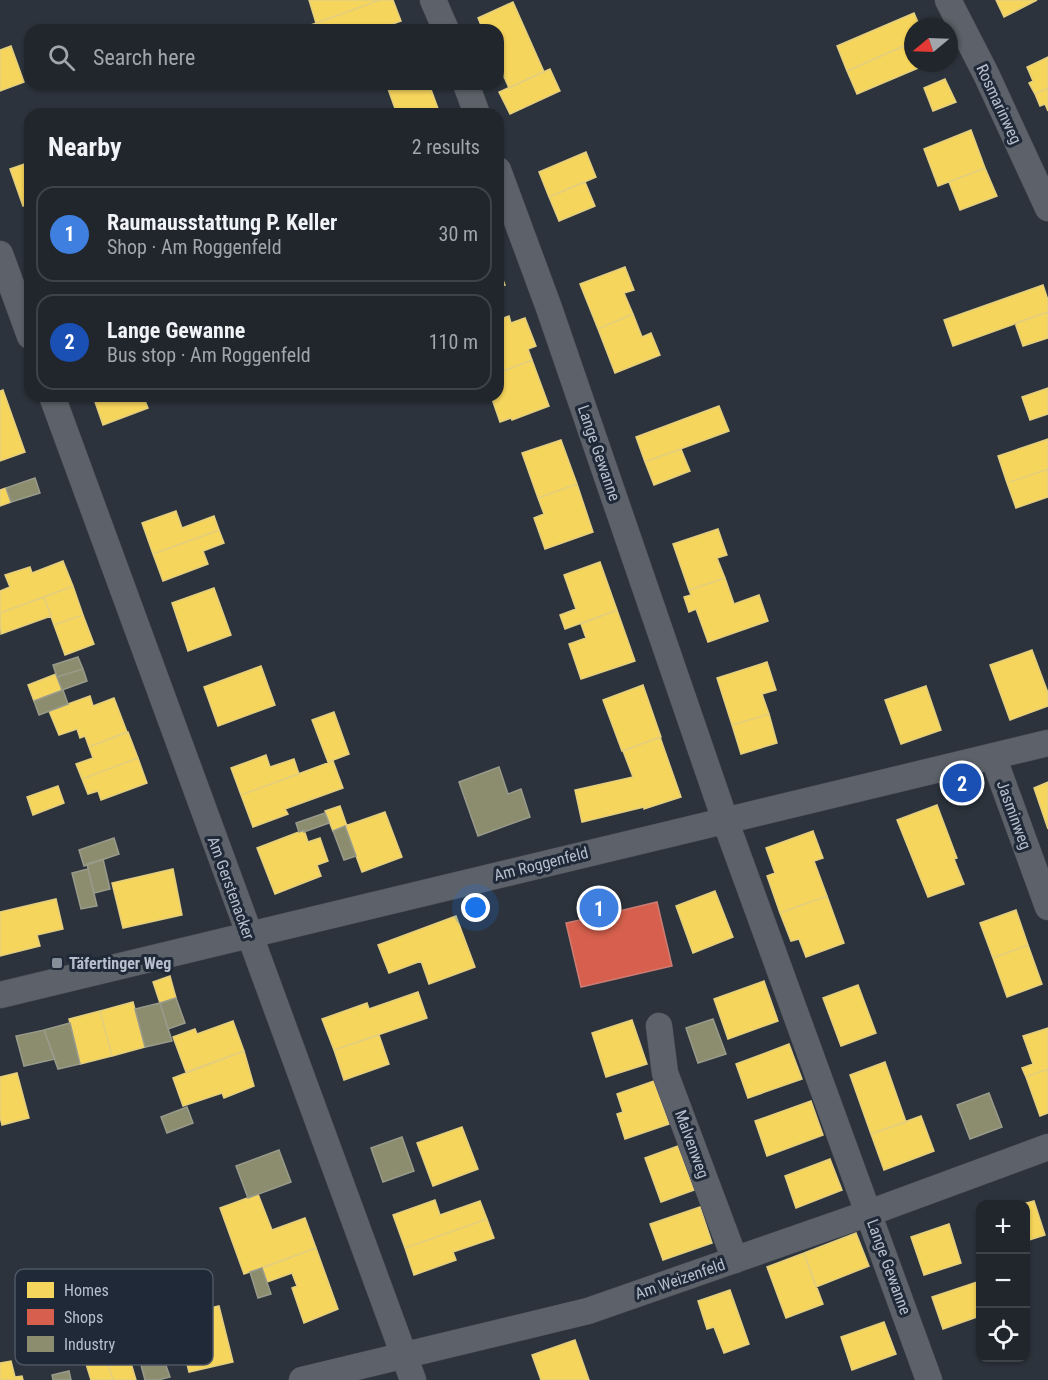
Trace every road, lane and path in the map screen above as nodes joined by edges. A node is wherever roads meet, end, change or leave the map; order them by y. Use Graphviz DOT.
graph roads {
  1 [pos="434,0"];
  2 [pos="948,0"];
  3 [pos="444,24"];
  4 [pos="468,90"];
  5 [pos="475,108"];
  6 [pos="504,186"];
  7 [pos="1048,208"];
  8 [pos="0,254"];
  9 [pos="24,320"];
  10 [pos="54,402"];
  11 [pos="1048,743"];
  12 [pos="993,756"];
  13 [pos="725,820"];
  14 [pos="1048,907"];
  15 [pos="248,935"];
  16 [pos="0,995"];
  17 [pos="658,1026"];
  18 [pos="1048,1147"];
  19 [pos="869,1213"];
  20 [pos="735,1260"];
  21 [pos="409,1368"];
  22 [pos="302,1380"];
  23 [pos="929,1380"];
  1 -- 3 [label="street"];
  2 -- 7 [label="street, Rosmarinweg"];
  4 -- 5 [label="street"];
  6 -- 13 [label="street, Lange Gewanne"];
  8 -- 9 [label="street"];
  10 -- 15 [label="street, Am Gerstenacker"];
  11 -- 12 [label="street, Am Roggenfeld"];
  12 -- 13 [label="street, Am Roggenfeld"];
  12 -- 14 [label="street, Jasminweg"];
  13 -- 15 [label="street, Am Roggenfeld"];
  13 -- 19 [label="street, Lange Gewanne"];
  15 -- 16 [label="street, Am Roggenfeld"];
  15 -- 21 [label="street, Am Gerstenacker"];
  17 -- 20 [label="street, Malvenweg"];
  18 -- 19 [label="street, Am Weizenfeld"];
  19 -- 20 [label="street, Am Weizenfeld"];
  19 -- 23 [label="street, Lange Gewanne"];
  20 -- 21 [label="street, Am Weizenfeld"];
  21 -- 22 [label="street, Am Weizenfeld"];
}
